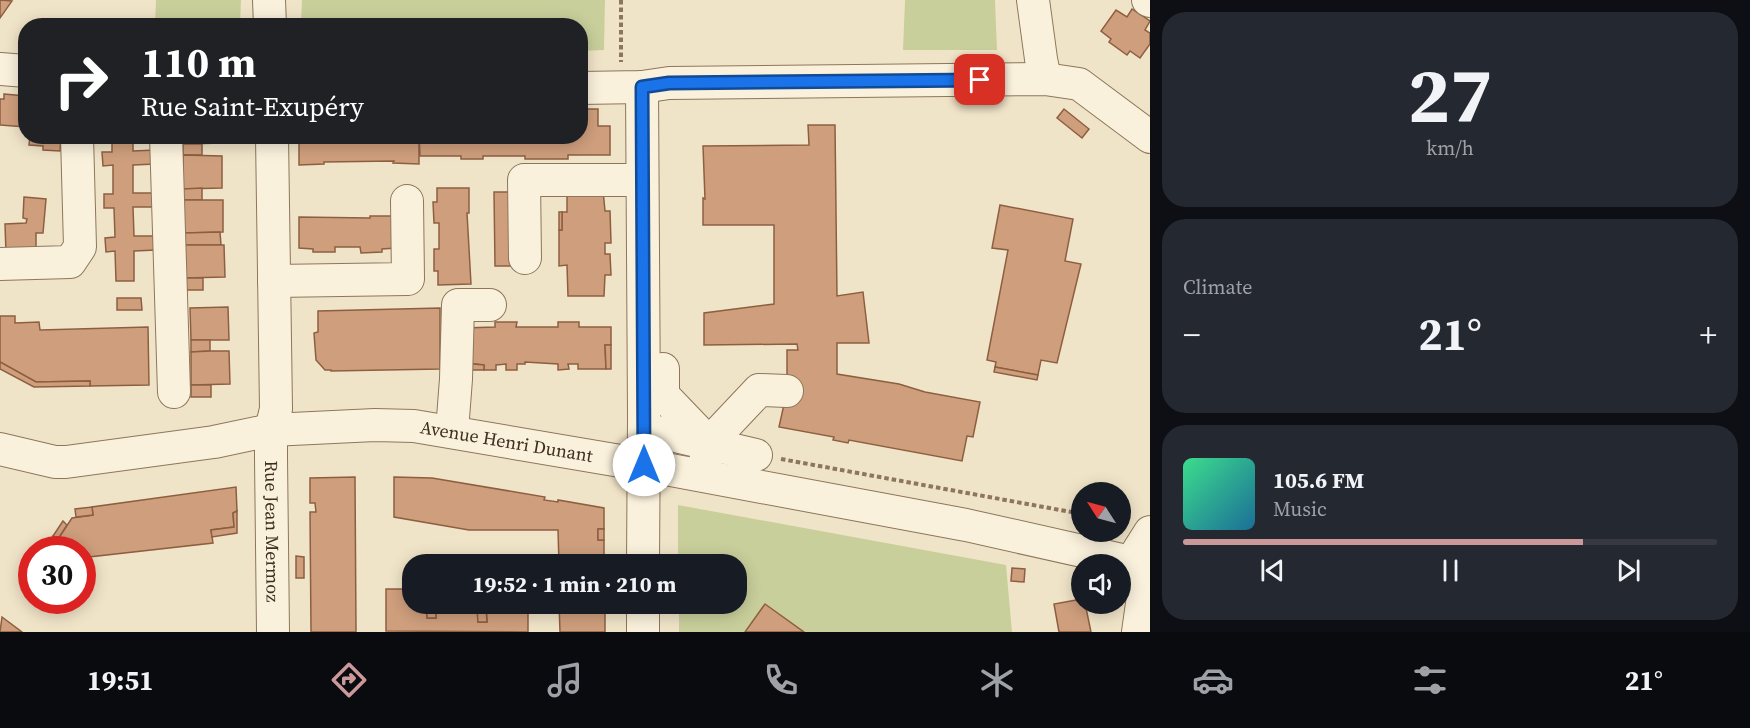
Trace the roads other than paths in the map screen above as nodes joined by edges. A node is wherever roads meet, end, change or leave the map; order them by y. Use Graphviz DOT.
graph roads {
  1 [pos="269,0"];
  2 [pos="1033,0"];
  3 [pos="270,18"];
  4 [pos="0,69"];
  5 [pos="18,70"];
  6 [pos="649,77"];
  7 [pos="1045,79"];
  8 [pos="588,87"];
  9 [pos="1150,136"];
  10 [pos="77,144"];
  11 [pos="166,144"];
  12 [pos="272,144"];
  13 [pos="641,180"];
  14 [pos="407,201"];
  15 [pos="525,258"];
  16 [pos="0,264"];
  17 [pos="274,281"];
  18 [pos="490,305"];
  19 [pos="661,386"];
  20 [pos="787,391"];
  21 [pos="174,392"];
  22 [pos="271,430"];
  23 [pos="452,431"];
  24 [pos="658,432"];
  25 [pos="0,449"];
  26 [pos="707,452"];
  27 [pos="756,455"];
  28 [pos="644,465"];
  29 [pos="1150,532"];
  30 [pos="642,554"];
  31 [pos="1143,566"];
  32 [pos="643,614"];
  33 [pos="273,632"];
  34 [pos="643,632"];
  35 [pos="1138,632"];
  1 -- 3 [label="street"];
  2 -- 7 [label="street"];
  4 -- 5 [label="street"];
  6 -- 7 [label="street"];
  6 -- 8 [label="street"];
  6 -- 13 [label="street"];
  7 -- 9 [label="street"];
  10 -- 16 [label="street"];
  11 -- 21 [label="street"];
  12 -- 17 [label="street, Rue Jean Mermoz"];
  13 -- 15 [label="street"];
  13 -- 28 [label="street"];
  14 -- 17 [label="street"];
  17 -- 22 [label="street, Rue Jean Mermoz"];
  18 -- 23 [label="street"];
  19 -- 26 [label="street"];
  20 -- 26 [label="street"];
  22 -- 23 [label="street, Avenue Henri Dunant"];
  22 -- 25 [label="street, Avenue Henri Dunant"];
  22 -- 33 [label="street, Rue Jean Mermoz"];
  23 -- 28 [label="street, Avenue Henri Dunant"];
  24 -- 26 [label="street"];
  26 -- 27 [label="street"];
  28 -- 30 [label="street"];
  28 -- 31 [label="street, Avenue Henri Dunant"];
  29 -- 31 [label="street"];
  31 -- 35 [label="street"];
  32 -- 34 [label="street"];
}
